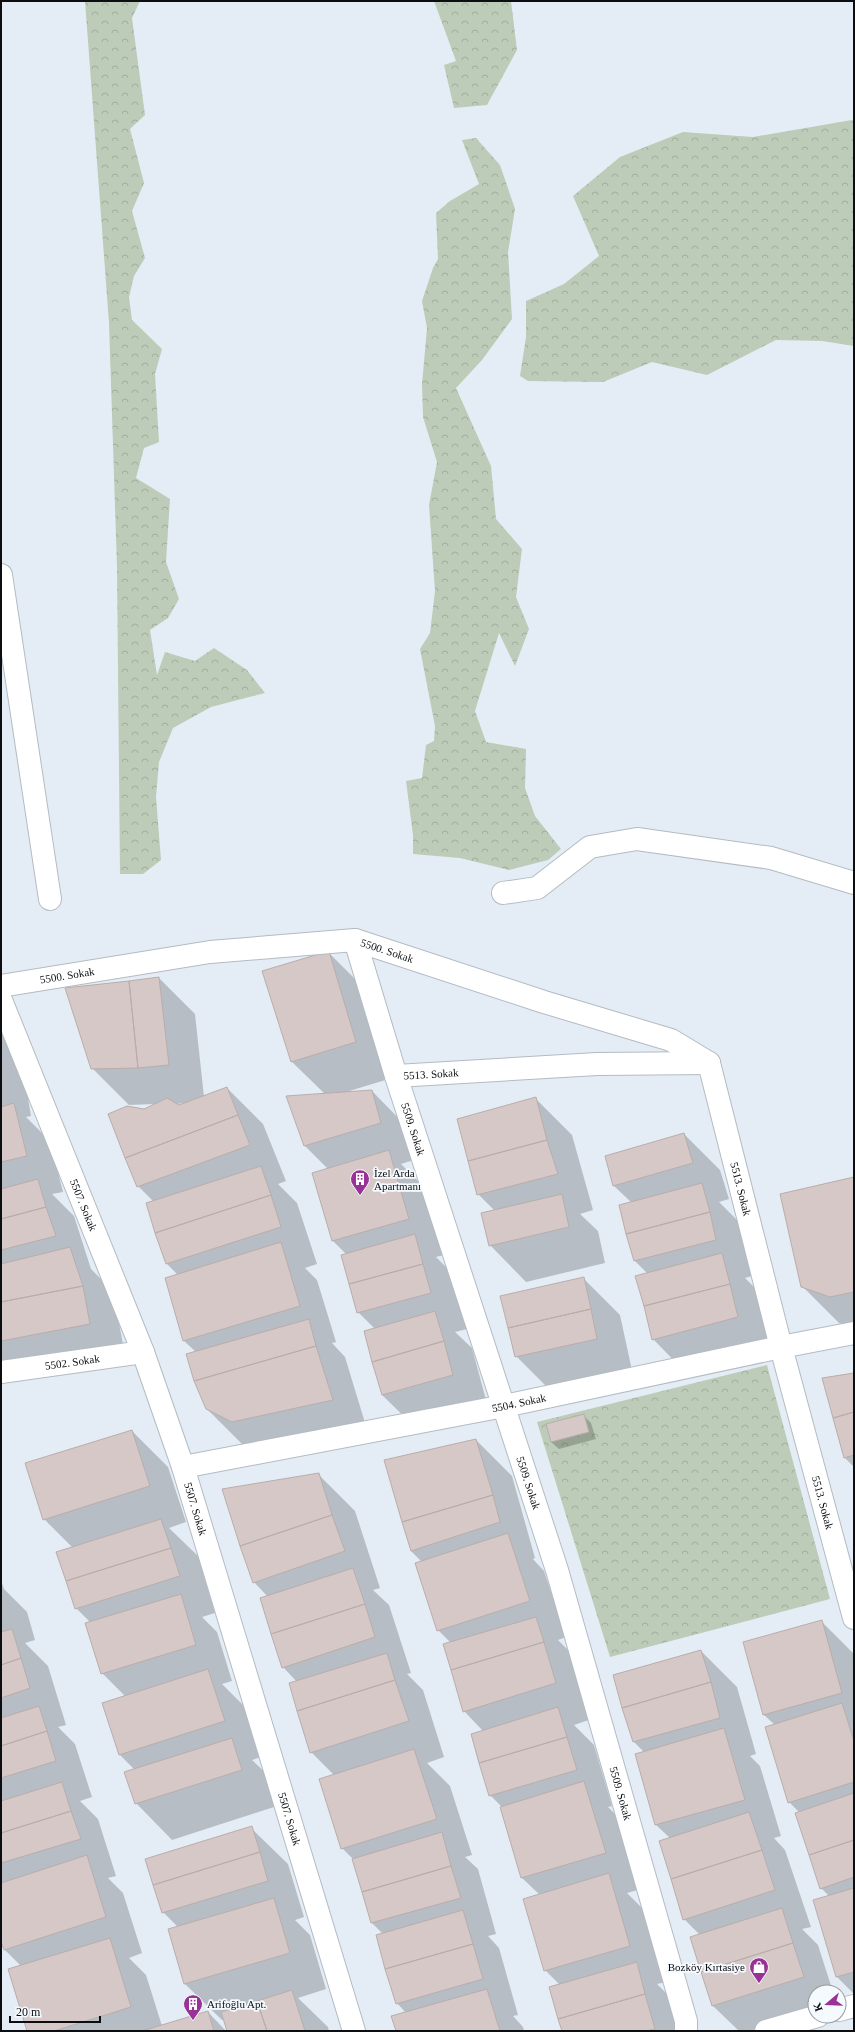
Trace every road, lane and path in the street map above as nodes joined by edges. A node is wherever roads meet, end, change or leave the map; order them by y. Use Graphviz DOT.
graph roads {
  1 [pos="1,575"];
  2 [pos="854,883"];
  3 [pos="503,893"];
  4 [pos="50,899"];
  5 [pos="355,940"];
  6 [pos="1,986"];
  7 [pos="1,1000"];
  8 [pos="709,1063"];
  9 [pos="396,1076"];
  10 [pos="854,1333"];
  11 [pos="781,1347"];
  12 [pos="143,1352"];
  13 [pos="1,1372"];
  14 [pos="504,1406"];
  15 [pos="183,1467"];
  16 [pos="854,1618"];
  17 [pos="807,2019"];
  18 [pos="354,2031"];
  19 [pos="686,2031"];
  20 [pos="766,2031"];
  1 -- 4 [label="street"];
  2 -- 3 [label="street"];
  5 -- 6 [label="street, 5500. Sokak"];
  5 -- 8 [label="street, 5500. Sokak"];
  5 -- 9 [label="street, 5509. Sokak"];
  7 -- 12 [label="street, 5507. Sokak"];
  8 -- 9 [label="street, 5513. Sokak"];
  8 -- 11 [label="street, 5513. Sokak"];
  9 -- 14 [label="street, 5509. Sokak"];
  10 -- 11 [label="street, 5504. Sokak"];
  11 -- 14 [label="street, 5504. Sokak"];
  11 -- 16 [label="street, 5513. Sokak"];
  12 -- 13 [label="street, 5502. Sokak"];
  12 -- 15 [label="street, 5507. Sokak"];
  14 -- 15 [label="street, 5504. Sokak"];
  14 -- 19 [label="street, 5509. Sokak"];
  15 -- 18 [label="street, 5507. Sokak"];
  17 -- 20 [label="street"];
}
